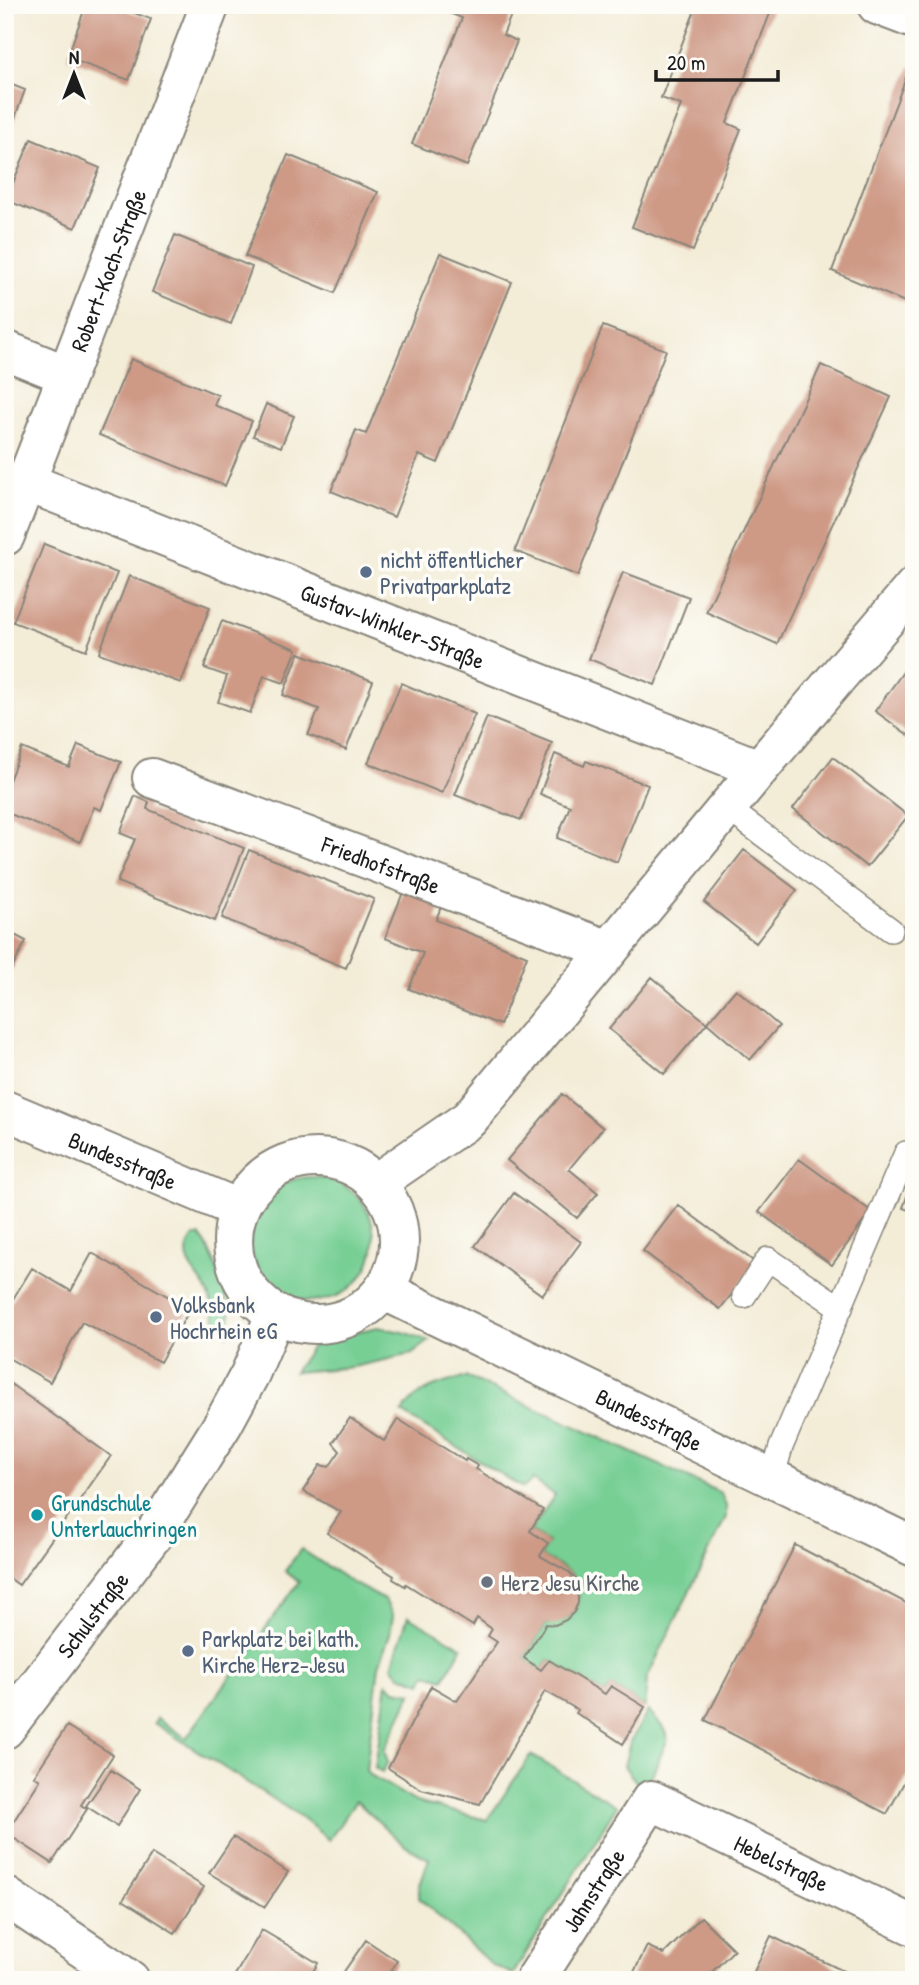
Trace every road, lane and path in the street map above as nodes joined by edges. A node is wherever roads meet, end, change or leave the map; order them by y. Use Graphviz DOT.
graph roads {
  1 [pos="210,5"];
  2 [pos="877,5"];
  3 [pos="914,19"];
  4 [pos="5,350"];
  5 [pos="67,375"];
  6 [pos="26,482"];
  7 [pos="5,536"];
  8 [pos="914,587"];
  9 [pos="759,769"];
  10 [pos="152,778"];
  11 [pos="727,808"];
  12 [pos="891,930"];
  13 [pos="610,950"];
  14 [pos="5,1110"];
  15 [pos="906,1153"];
  16 [pos="376,1183"];
  17 [pos="239,1209"];
  18 [pos="383,1290"];
  19 [pos="744,1296"];
  20 [pos="841,1308"];
  21 [pos="276,1313"];
  22 [pos="772,1479"];
  23 [pos="914,1547"];
  24 [pos="5,1729"];
  25 [pos="651,1800"];
  26 [pos="5,1896"];
  27 [pos="914,1926"];
  28 [pos="130,1980"];
  29 [pos="535,1980"];
  1 -- 5 [label="street, Robert-Koch-Straße"];
  2 -- 3 [label="street"];
  4 -- 5 [label="street"];
  5 -- 6 [label="street, Robert-Koch-Straße"];
  6 -- 7 [label="street, Robert-Koch-Straße"];
  6 -- 9 [label="street, Gustav-Winkler-Straße"];
  8 -- 9 [label="street"];
  9 -- 11 [label="street"];
  10 -- 13 [label="street, Friedhofstraße"];
  11 -- 12 [label="lane"];
  11 -- 13 [label="street"];
  13 -- 16 [label="street"];
  14 -- 17 [label="street, Bundesstraße"];
  15 -- 20 [label="lane"];
  16 -- 17 [label="street"];
  16 -- 18 [label="street"];
  17 -- 21 [label="street"];
  18 -- 21 [label="street"];
  18 -- 22 [label="street, Bundesstraße"];
  19 -- 20 [label="lane"];
  20 -- 22 [label="lane"];
  21 -- 24 [label="street, Schulstraße"];
  22 -- 23 [label="street, Bundesstraße"];
  25 -- 27 [label="street, Hebelstraße"];
  25 -- 29 [label="street, Jahnstraße"];
  26 -- 28 [label="street"];
}
